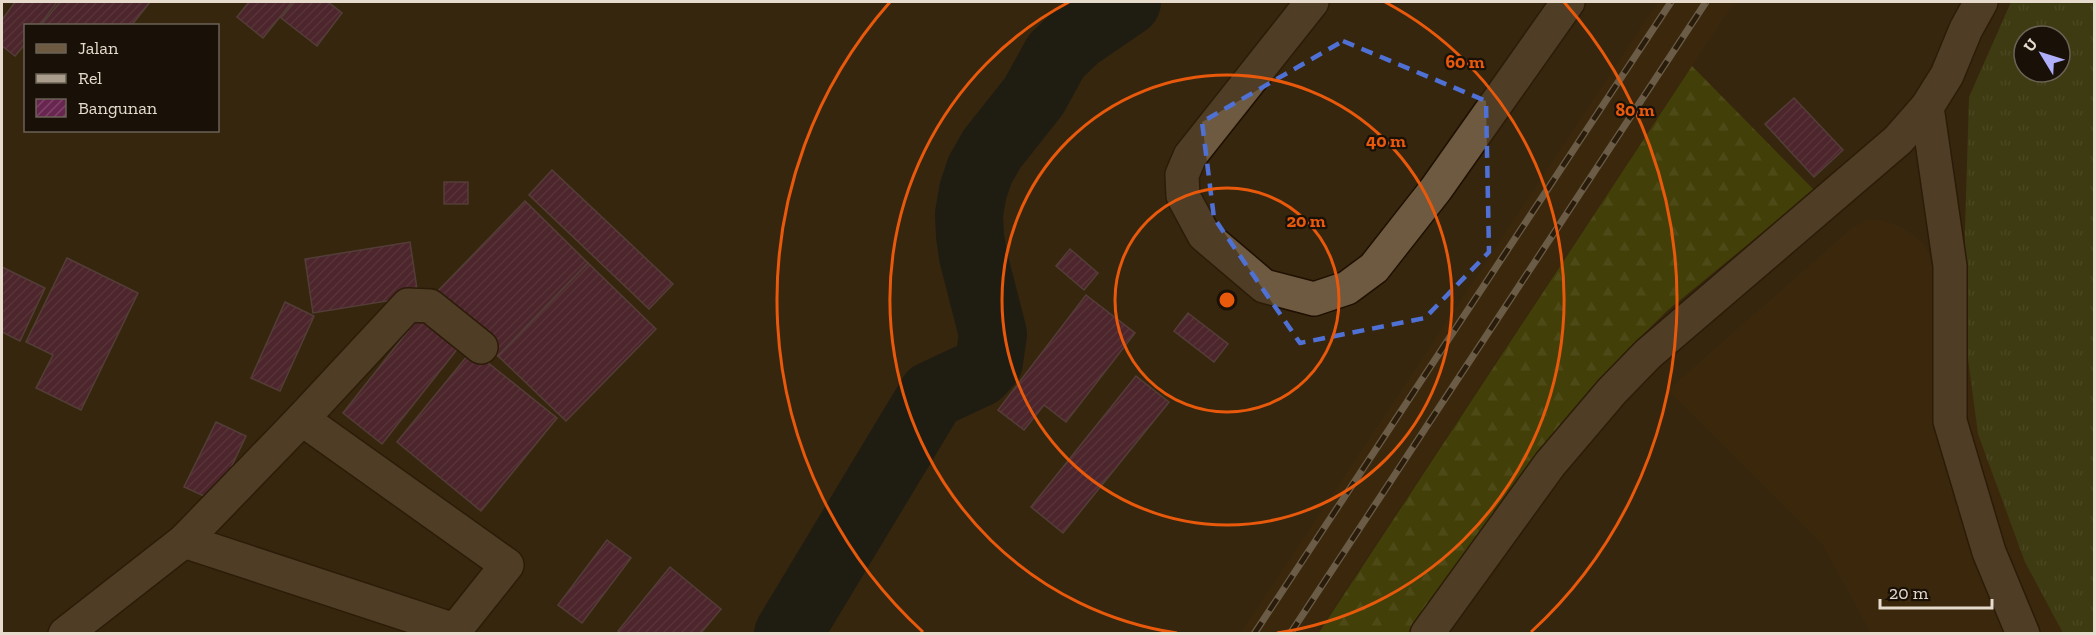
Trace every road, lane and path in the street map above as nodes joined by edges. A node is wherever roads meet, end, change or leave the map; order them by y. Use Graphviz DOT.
graph roads {
  1 [pos="1312,2"];
  2 [pos="1568,2"];
  3 [pos="1981,2"];
  4 [pos="1927,106"];
  5 [pos="481,347"];
  6 [pos="302,419"];
  7 [pos="184,542"];
  8 [pos="65,633"];
  9 [pos="1427,633"];
  10 [pos="2023,633"];
  1 -- 2 [label="street"];
  3 -- 4 [label="street"];
  4 -- 9 [label="street"];
  4 -- 10 [label="street"];
  5 -- 6 [label="street"];
  6 -- 7 [label="street"];
  6 -- 7 [label="street"];
  7 -- 8 [label="street"];
}
